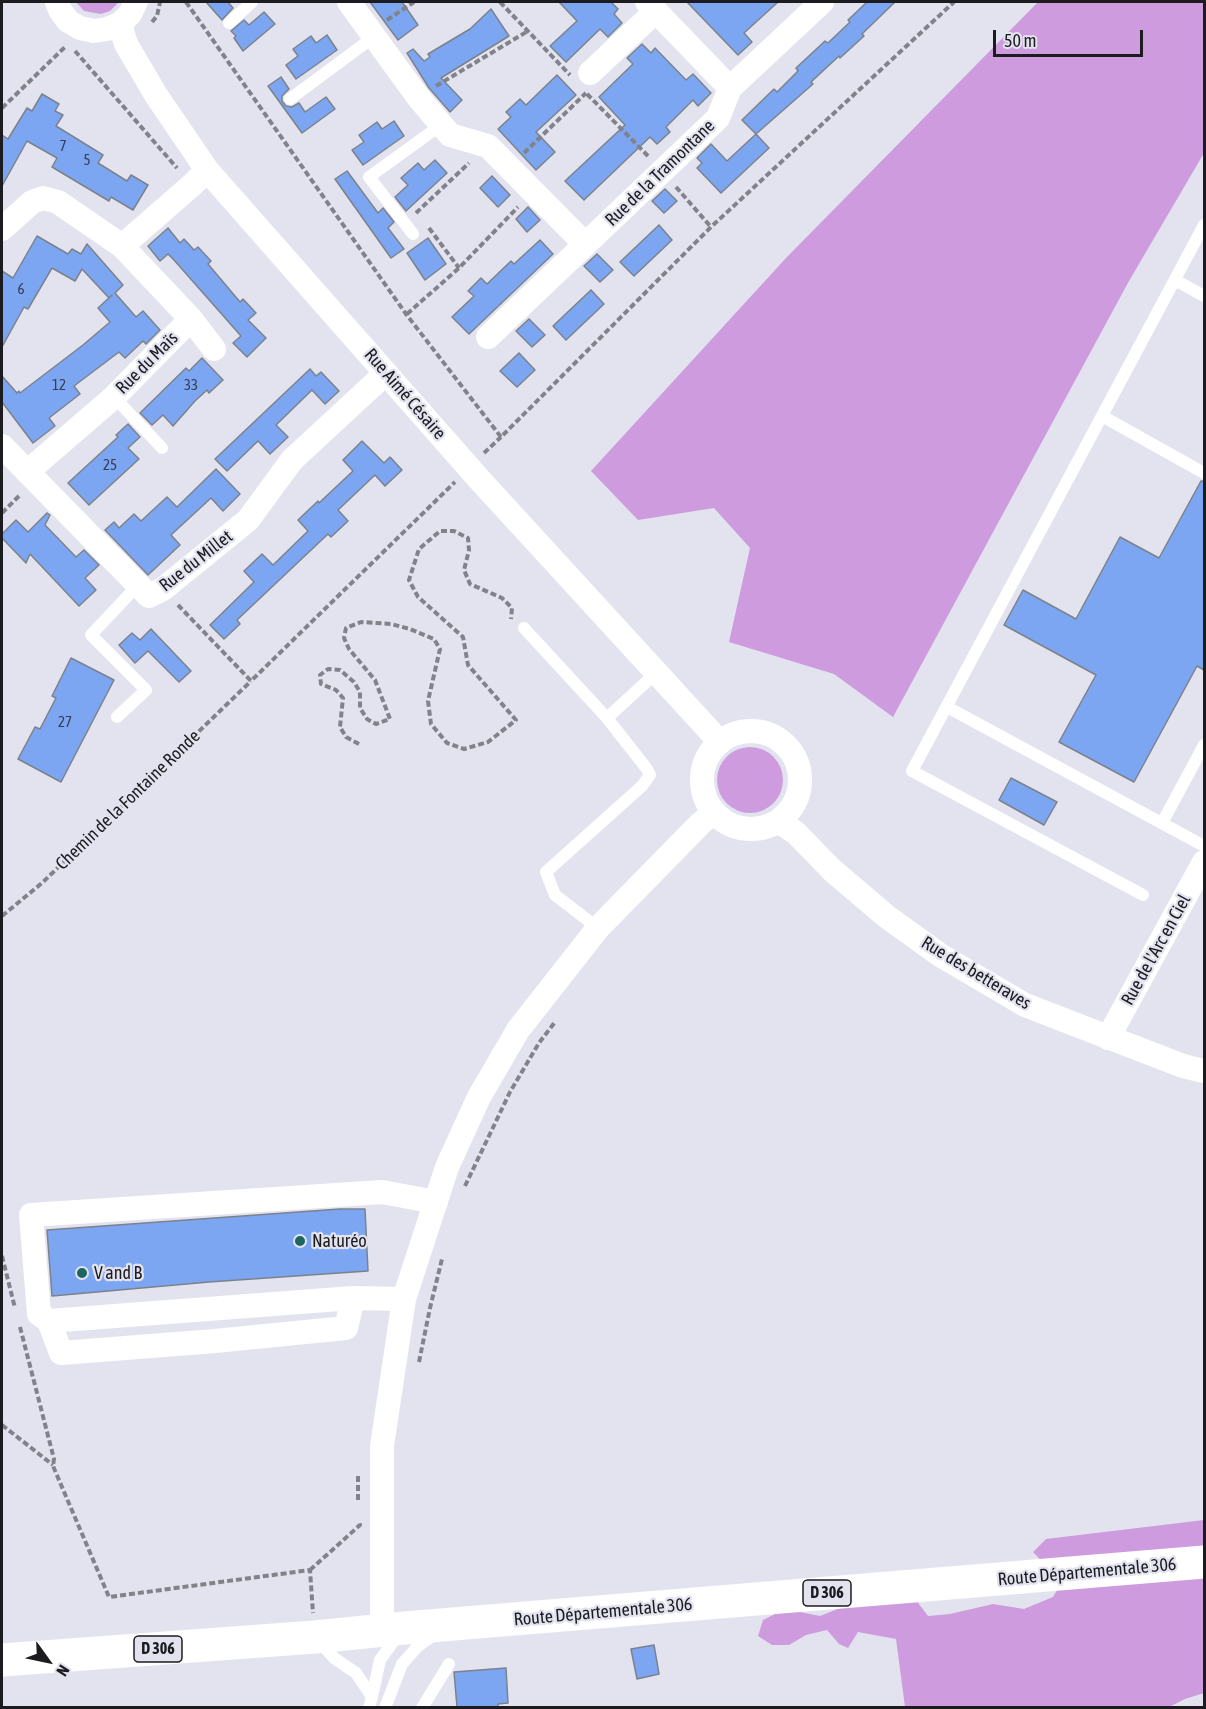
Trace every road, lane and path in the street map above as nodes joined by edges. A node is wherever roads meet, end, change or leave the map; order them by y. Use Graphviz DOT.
graph roads {
  1 [pos="57,2"];
  2 [pos="136,2"];
  3 [pos="252,2"];
  4 [pos="349,2"];
  5 [pos="414,2"];
  6 [pos="500,2"];
  7 [pos="822,2"];
  8 [pos="651,6"];
  9 [pos="229,23"];
  10 [pos="120,24"];
  11 [pos="528,31"];
  12 [pos="373,34"];
  13 [pos="65,47"];
  14 [pos="582,82"];
  15 [pos="730,88"];
  16 [pos="418,97"];
  17 [pos="290,99"];
  18 [pos="2,108"];
  19 [pos="441,125"];
  20 [pos="488,146"];
  21 [pos="509,167"];
  22 [pos="207,170"];
  23 [pos="662,171"];
  24 [pos="533,191"];
  25 [pos="417,212"];
  26 [pos="404,224"];
  27 [pos="1204,225"];
  28 [pos="711,227"];
  29 [pos="2,229"];
  30 [pos="413,234"];
  31 [pos="585,244"];
  32 [pos="122,246"];
  33 [pos="459,268"];
  34 [pos="1175,280"];
  35 [pos="1204,296"];
  36 [pos="406,314"];
  37 [pos="191,319"];
  38 [pos="488,337"];
  39 [pos="214,349"];
  40 [pos="386,373"];
  41 [pos="114,397"];
  42 [pos="1102,416"];
  43 [pos="501,437"];
  44 [pos="2,446"];
  45 [pos="162,448"];
  46 [pos="469,468"];
  47 [pos="27,472"];
  48 [pos="1204,473"];
  49 [pos="138,585"];
  50 [pos="163,589"];
  51 [pos="524,628"];
  52 [pos="656,673"];
  53 [pos="251,681"];
  54 [pos="947,707"];
  55 [pos="117,717"];
  56 [pos="607,718"];
  57 [pos="720,742"];
  58 [pos="359,744"];
  59 [pos="1204,745"];
  60 [pos="714,812"];
  61 [pos="778,821"];
  62 [pos="1162,823"];
  63 [pos="1204,846"];
  64 [pos="1204,862"];
  65 [pos="1143,895"];
  66 [pos="2,916"];
  67 [pos="598,928"];
  68 [pos="560,1015"];
  69 [pos="1108,1038"];
  70 [pos="1204,1071"];
  71 [pos="461,1196"];
  72 [pos="436,1202"];
  73 [pos="444,1251"];
  74 [pos="2,1256"];
  75 [pos="353,1298"];
  76 [pos="404,1299"];
  77 [pos="222,1309"];
  78 [pos="16,1311"];
  79 [pos="49,1321"];
  80 [pos="19,1323"];
  81 [pos="214,1341"];
  82 [pos="417,1373"];
  83 [pos="2,1425"];
  84 [pos="53,1466"];
  85 [pos="1204,1562"];
  86 [pos="450,1624"];
  87 [pos="394,1629"];
  88 [pos="315,1637"];
  89 [pos="2,1660"];
  90 [pos="449,1664"];
  91 [pos="371,1702"];
  92 [pos="386,1707"];
  93 [pos="422,1707"];
  1 -- 10 [label="street"];
  2 -- 10 [label="street"];
  3 -- 9 [label="lane"];
  4 -- 12 [label="street"];
  5 -- 12 [label="path"];
  6 -- 11 [label="path"];
  7 -- 15 [label="street, Rue de la Tramontane"];
  8 -- 14 [label="street"];
  8 -- 15 [label="street"];
  10 -- 22 [label="street, Rue Aimé Césaire"];
  11 -- 14 [label="path"];
  11 -- 16 [label="path"];
  12 -- 16 [label="street"];
  12 -- 17 [label="lane"];
  13 -- 18 [label="path"];
  14 -- 21 [label="path"];
  14 -- 23 [label="path"];
  15 -- 23 [label="street, Rue de la Tramontane"];
  16 -- 19 [label="street"];
  19 -- 20 [label="street"];
  19 -- 26 [label="lane"];
  20 -- 21 [label="street"];
  20 -- 25 [label="path"];
  21 -- 24 [label="street"];
  22 -- 32 [label="street"];
  22 -- 40 [label="street, Rue Aimé Césaire"];
  23 -- 28 [label="path"];
  23 -- 31 [label="street, Rue de la Tramontane"];
  24 -- 31 [label="street"];
  24 -- 33 [label="path"];
  25 -- 26 [label="path"];
  25 -- 33 [label="path"];
  26 -- 30 [label="lane"];
  27 -- 34 [label="lane"];
  29 -- 32 [label="street, Rue du Maïs"];
  31 -- 38 [label="street, Rue de la Tramontane"];
  32 -- 37 [label="street, Rue du Maïs"];
  33 -- 36 [label="path"];
  34 -- 35 [label="lane"];
  34 -- 42 [label="lane"];
  37 -- 39 [label="street"];
  37 -- 41 [label="street, Rue du Maïs"];
  40 -- 46 [label="street, Rue Aimé Césaire"];
  40 -- 50 [label="street, Rue du Millet"];
  41 -- 45 [label="lane"];
  41 -- 47 [label="street, Rue du Maïs"];
  42 -- 48 [label="lane"];
  42 -- 54 [label="lane"];
  43 -- 46 [label="path, Chemin de la Fontaine Ronde"];
  44 -- 47 [label="street, Rue du Millet"];
  46 -- 52 [label="street, Rue Aimé Césaire"];
  46 -- 53 [label="path, Chemin de la Fontaine Ronde"];
  47 -- 49 [label="street, Rue du Millet"];
  49 -- 50 [label="street, Rue du Millet"];
  49 -- 55 [label="lane"];
  50 -- 53 [label="path"];
  51 -- 56 [label="lane"];
  51 -- 58 [label="path"];
  52 -- 56 [label="lane"];
  52 -- 57 [label="street, Rue Aimé Césaire"];
  53 -- 66 [label="path, Chemin de la Fontaine Ronde"];
  54 -- 62 [label="lane"];
  54 -- 65 [label="lane"];
  56 -- 67 [label="lane"];
  57 -- 60 [label="street"];
  57 -- 61 [label="street"];
  59 -- 62 [label="lane"];
  60 -- 61 [label="street"];
  60 -- 67 [label="street"];
  61 -- 69 [label="street, Rue des betteraves"];
  62 -- 63 [label="lane"];
  64 -- 69 [label="street, Rue de l'Arc en Ciel"];
  67 -- 72 [label="street"];
  68 -- 71 [label="path"];
  69 -- 70 [label="street, Rue des betteraves"];
  72 -- 76 [label="street"];
  72 -- 79 [label="street"];
  73 -- 82 [label="path"];
  74 -- 78 [label="path"];
  75 -- 76 [label="street"];
  75 -- 77 [label="street"];
  75 -- 81 [label="street"];
  76 -- 87 [label="street"];
  77 -- 79 [label="street"];
  77 -- 81 [label="street"];
  79 -- 81 [label="street"];
  80 -- 84 [label="path"];
  83 -- 84 [label="path"];
  84 -- 88 [label="path"];
  85 -- 86 [label="main road, Route Départementale 306 / D 306"];
  86 -- 87 [label="main road, Route Départementale 306 / D 306"];
  86 -- 92 [label="lane"];
  87 -- 88 [label="main road, Route Départementale 306 / D 306"];
  87 -- 91 [label="lane"];
  88 -- 89 [label="main road, Route Départementale 306 / D 306"];
  88 -- 91 [label="lane"];
  90 -- 93 [label="lane"];
}
